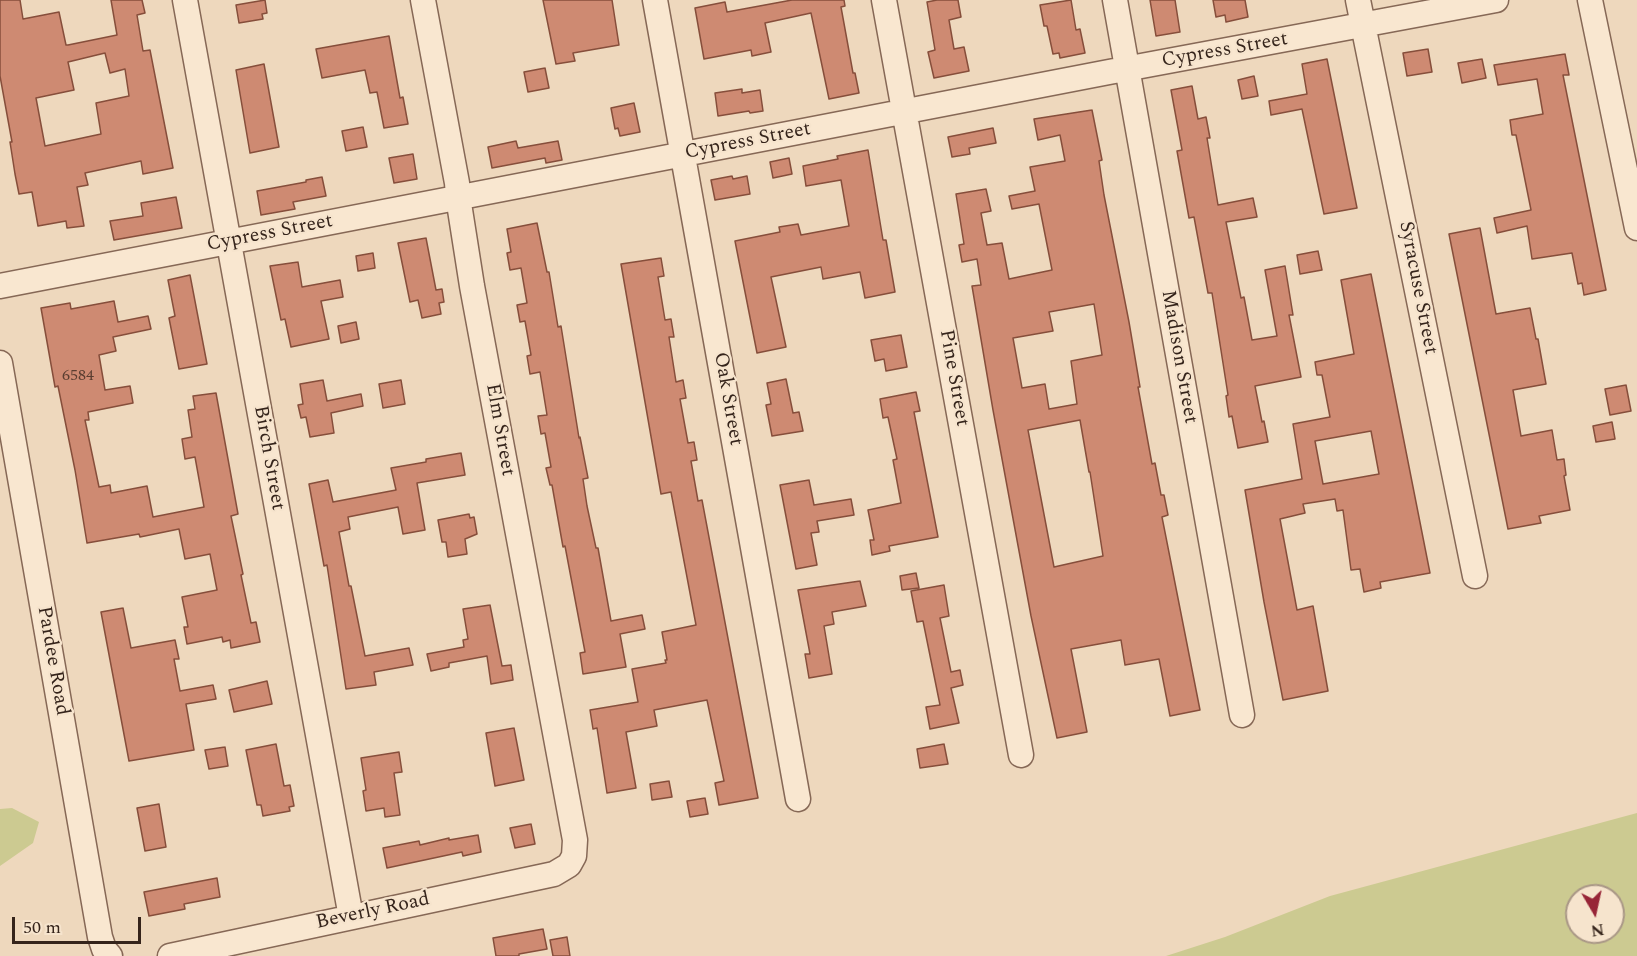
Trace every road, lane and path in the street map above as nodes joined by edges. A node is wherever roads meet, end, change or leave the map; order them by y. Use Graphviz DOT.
graph roads {
  1 [pos="185,0"];
  2 [pos="423,0"];
  3 [pos="654,0"];
  4 [pos="884,0"];
  5 [pos="1115,0"];
  6 [pos="1358,0"];
  7 [pos="1496,0"];
  8 [pos="1590,0"];
  9 [pos="1364,26"];
  10 [pos="1127,68"];
  11 [pos="904,111"];
  12 [pos="682,154"];
  13 [pos="458,197"];
  14 [pos="1637,228"];
  15 [pos="229,242"];
  16 [pos="0,286"];
  17 [pos="0,363"];
  18 [pos="1475,576"];
  19 [pos="1242,715"];
  20 [pos="1021,755"];
  21 [pos="798,799"];
  22 [pos="572,860"];
  23 [pos="351,917"];
  24 [pos="110,956"];
  25 [pos="170,956"];
  1 -- 15 [label="street, Birch Street"];
  2 -- 13 [label="street, Elm Street"];
  3 -- 12 [label="street, Oak Street"];
  4 -- 11 [label="street, Pine Street"];
  5 -- 10 [label="street, Madison Street"];
  6 -- 9 [label="street, Syracuse Street"];
  7 -- 9 [label="street, Cypress Street"];
  8 -- 14 [label="street"];
  9 -- 10 [label="street, Cypress Street"];
  9 -- 18 [label="street, Syracuse Street"];
  10 -- 11 [label="street, Cypress Street"];
  10 -- 19 [label="street, Madison Street"];
  11 -- 12 [label="street, Cypress Street"];
  11 -- 20 [label="street, Pine Street"];
  12 -- 13 [label="street, Cypress Street"];
  12 -- 21 [label="street, Oak Street"];
  13 -- 15 [label="street, Cypress Street"];
  13 -- 22 [label="street, Elm Street"];
  15 -- 16 [label="street, Cypress Street"];
  15 -- 23 [label="street, Birch Street"];
  17 -- 24 [label="street, Pardee Road"];
  22 -- 23 [label="street, Beverly Road"];
  23 -- 25 [label="street, Beverly Road"];
}
